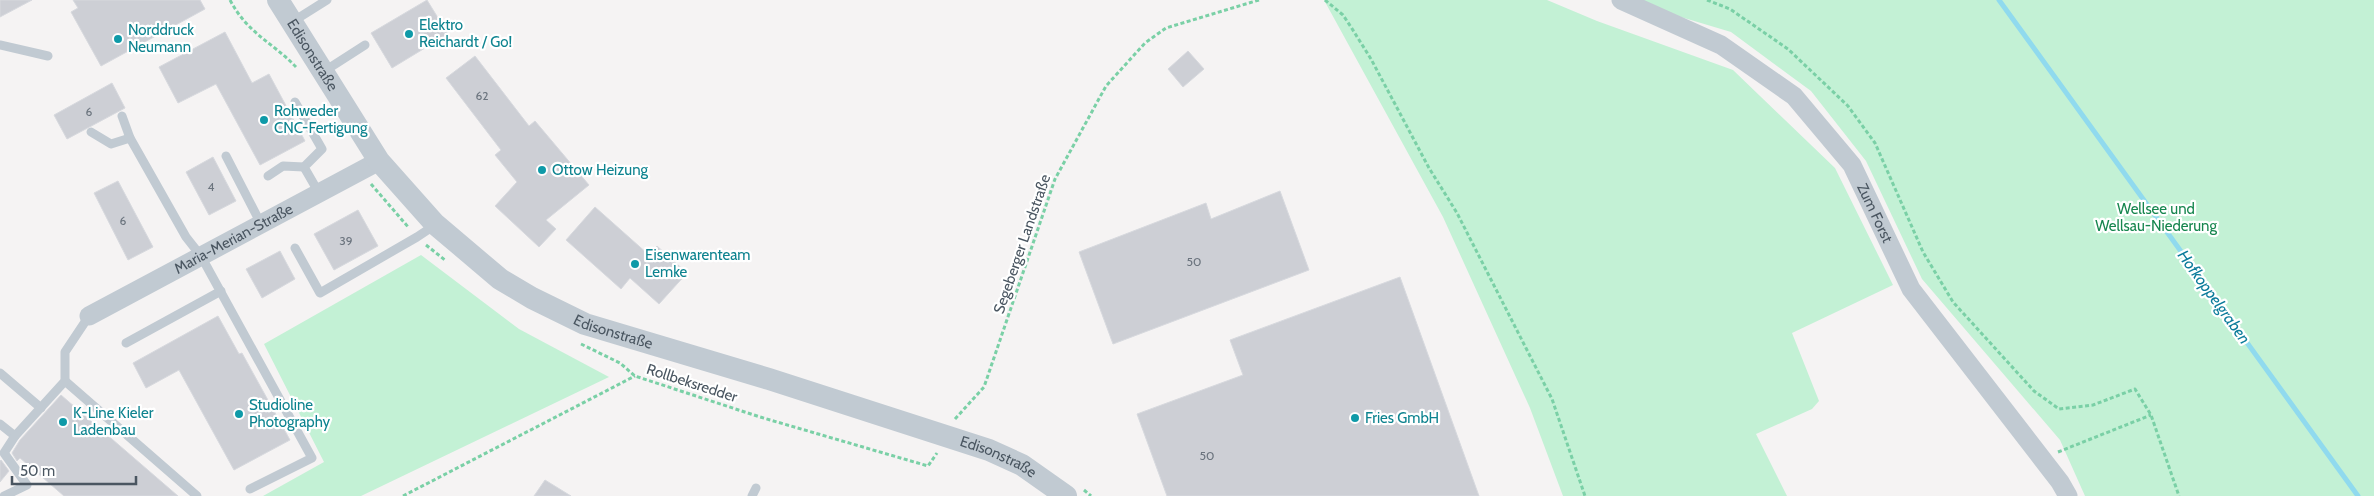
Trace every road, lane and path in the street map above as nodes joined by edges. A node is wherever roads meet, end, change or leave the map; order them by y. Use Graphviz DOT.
graph roads {
  1 [pos="278,0"];
  2 [pos="328,0"];
  3 [pos="1259,0"];
  4 [pos="1325,0"];
  5 [pos="1621,0"];
  6 [pos="1708,0"];
  7 [pos="292,22"];
  8 [pos="0,45"];
  9 [pos="365,45"];
  10 [pos="48,56"];
  11 [pos="323,72"];
  12 [pos="295,102"];
  13 [pos="122,116"];
  14 [pos="91,132"];
  15 [pos="130,138"];
  16 [pos="226,156"];
  17 [pos="379,161"];
  18 [pos="304,167"];
  19 [pos="268,176"];
  20 [pos="319,193"];
  21 [pos="261,224"];
  22 [pos="435,224"];
  23 [pos="295,248"];
  24 [pos="201,256"];
  25 [pos="221,291"];
  26 [pos="89,316"];
  27 [pos="126,343"];
  28 [pos="0,373"];
  29 [pos="65,381"];
  30 [pos="41,408"];
  31 [pos="2151,415"];
  32 [pos="953,423"];
  33 [pos="0,424"];
  34 [pos="15,436"];
  35 [pos="2042,458"];
  36 [pos="250,489"];
  37 [pos="1071,490"];
  38 [pos="4,496"];
  39 [pos="197,496"];
  40 [pos="402,496"];
  41 [pos="1091,496"];
  42 [pos="1584,496"];
  43 [pos="2068,496"];
  44 [pos="2179,496"];
  1 -- 7 [label="street, Edisonstraße"];
  2 -- 7 [label="lane"];
  3 -- 32 [label="path, Segeberger Landstraße"];
  4 -- 42 [label="path"];
  5 -- 35 [label="street, Zum Forst"];
  6 -- 31 [label="path"];
  7 -- 11 [label="street, Edisonstraße"];
  8 -- 10 [label="lane"];
  9 -- 11 [label="lane"];
  11 -- 17 [label="street, Edisonstraße"];
  12 -- 18 [label="lane"];
  13 -- 15 [label="lane"];
  14 -- 15 [label="lane"];
  15 -- 24 [label="lane"];
  16 -- 21 [label="lane"];
  17 -- 20 [label="street, Maria-Merian-Straße"];
  17 -- 22 [label="street, Edisonstraße"];
  18 -- 19 [label="lane"];
  18 -- 20 [label="lane"];
  20 -- 21 [label="street, Maria-Merian-Straße"];
  21 -- 24 [label="street, Maria-Merian-Straße"];
  22 -- 23 [label="lane"];
  22 -- 32 [label="street, Edisonstraße"];
  24 -- 25 [label="lane"];
  24 -- 26 [label="street, Maria-Merian-Straße"];
  25 -- 27 [label="lane"];
  25 -- 36 [label="lane"];
  26 -- 29 [label="lane"];
  28 -- 30 [label="lane"];
  29 -- 30 [label="lane"];
  29 -- 39 [label="lane"];
  30 -- 34 [label="lane"];
  31 -- 35 [label="path"];
  31 -- 44 [label="path"];
  32 -- 37 [label="street, Edisonstraße"];
  32 -- 40 [label="path, Rollbeksredder"];
  33 -- 34 [label="lane"];
  34 -- 38 [label="lane"];
  35 -- 43 [label="street, Zum Forst"];
  37 -- 41 [label="path"];
}
